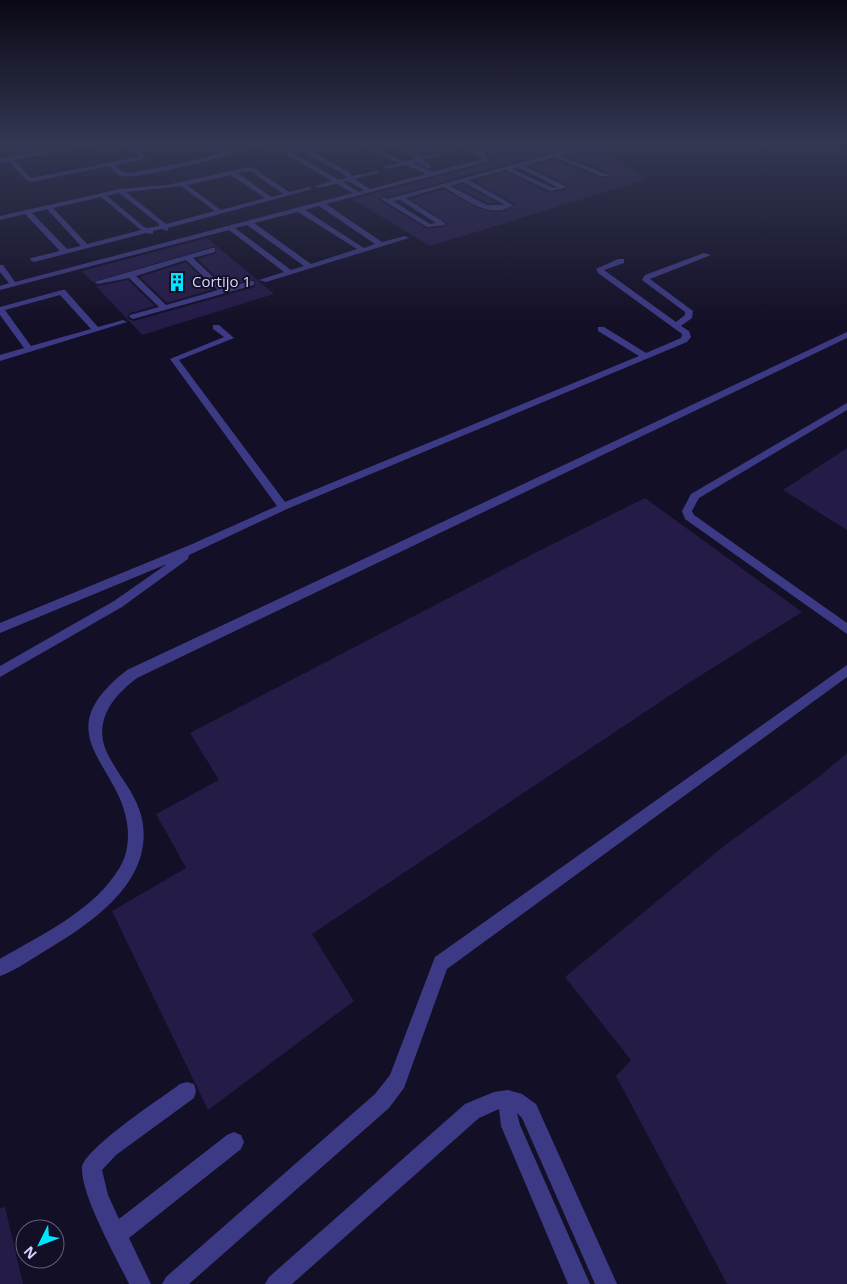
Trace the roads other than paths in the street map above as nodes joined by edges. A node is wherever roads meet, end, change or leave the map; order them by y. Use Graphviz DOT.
graph roads {
  1 [pos="62,204"];
  2 [pos="113,204"];
  3 [pos="137,204"];
  4 [pos="209,204"];
  5 [pos="251,204"];
  6 [pos="315,204"];
  7 [pos="319,204"];
  8 [pos="392,204"];
  9 [pos="411,204"];
  10 [pos="482,204"];
  11 [pos="508,204"];
  12 [pos="48,207"];
  13 [pos="299,208"];
  14 [pos="27,212"];
  15 [pos="220,212"];
  16 [pos="333,213"];
  17 [pos="0,218"];
  18 [pos="314,218"];
  19 [pos="247,222"];
  20 [pos="162,227"];
  21 [pos="229,227"];
  22 [pos="183,229"];
  23 [pos="152,233"];
  24 [pos="169,233"];
  25 [pos="262,233"];
  26 [pos="243,238"];
  27 [pos="405,238"];
  28 [pos="179,241"];
  29 [pos="133,242"];
  30 [pos="165,244"];
  31 [pos="381,245"];
  32 [pos="86,247"];
  33 [pos="212,250"];
  34 [pos="364,250"];
  35 [pos="65,252"];
  36 [pos="707,255"];
  37 [pos="157,257"];
  38 [pos="188,258"];
  39 [pos="34,260"];
  40 [pos="145,260"];
  41 [pos="621,261"];
  42 [pos="309,266"];
  43 [pos="0,268"];
  44 [pos="289,272"];
  45 [pos="130,275"];
  46 [pos="262,280"];
  47 [pos="98,282"];
  48 [pos="251,283"];
  49 [pos="14,285"];
  50 [pos="0,288"];
  51 [pos="224,291"];
  52 [pos="164,308"];
  53 [pos="0,309"];
  54 [pos="133,317"];
  55 [pos="123,322"];
  56 [pos="677,325"];
  57 [pos="216,327"];
  58 [pos="601,329"];
  59 [pos="96,330"];
  60 [pos="847,336"];
  61 [pos="203,338"];
  62 [pos="212,345"];
  63 [pos="28,350"];
  64 [pos="2,355"];
  65 [pos="645,356"];
  66 [pos="847,406"];
  67 [pos="283,507"];
  68 [pos="194,548"];
  69 [pos="0,628"];
  70 [pos="847,629"];
  71 [pos="847,670"];
  72 [pos="0,672"];
  73 [pos="0,968"];
  74 [pos="187,1091"];
  75 [pos="508,1099"];
  76 [pos="234,1142"];
  77 [pos="116,1235"];
  78 [pos="140,1284"];
  79 [pos="173,1284"];
  80 [pos="276,1284"];
  81 [pos="579,1284"];
  82 [pos="606,1284"];
  1 -- 12 [label="street"];
  2 -- 23 [label="street"];
  3 -- 20 [label="street"];
  4 -- 15 [label="street"];
  5 -- 15 [label="street"];
  6 -- 13 [label="street"];
  7 -- 16 [label="street"];
  8 -- 9 [label="street"];
  10 -- 11 [label="street"];
  12 -- 14 [label="street"];
  12 -- 32 [label="street"];
  13 -- 18 [label="street"];
  13 -- 19 [label="street"];
  14 -- 17 [label="street"];
  14 -- 35 [label="street"];
  15 -- 20 [label="street"];
  16 -- 18 [label="street"];
  16 -- 31 [label="street"];
  18 -- 34 [label="street"];
  19 -- 21 [label="street"];
  19 -- 25 [label="street"];
  20 -- 23 [label="street"];
  20 -- 24 [label="street"];
  21 -- 26 [label="street"];
  21 -- 28 [label="street"];
  22 -- 24 [label="street"];
  23 -- 29 [label="street"];
  23 -- 30 [label="street"];
  23 -- 32 [label="street"];
  24 -- 28 [label="street"];
  25 -- 26 [label="street"];
  25 -- 42 [label="street"];
  26 -- 44 [label="street"];
  27 -- 31 [label="street"];
  28 -- 30 [label="street"];
  30 -- 37 [label="street"];
  31 -- 34 [label="street"];
  32 -- 35 [label="street"];
  33 -- 38 [label="street"];
  34 -- 42 [label="street"];
  35 -- 39 [label="street"];
  36 -- 56 [label="street"];
  37 -- 38 [label="street"];
  37 -- 40 [label="street"];
  37 -- 40 [label="street"];
  38 -- 51 [label="street"];
  40 -- 45 [label="street"];
  40 -- 49 [label="street"];
  41 -- 56 [label="street"];
  42 -- 44 [label="street"];
  43 -- 49 [label="street"];
  44 -- 46 [label="street"];
  45 -- 47 [label="street"];
  45 -- 52 [label="street"];
  48 -- 51 [label="street"];
  49 -- 50 [label="street"];
  51 -- 52 [label="street"];
  52 -- 54 [label="street"];
  53 -- 59 [label="street"];
  53 -- 63 [label="street"];
  55 -- 59 [label="street"];
  56 -- 65 [label="street"];
  57 -- 62 [label="street"];
  58 -- 65 [label="street"];
  59 -- 63 [label="street"];
  60 -- 73 [label="street"];
  61 -- 62 [label="street"];
  62 -- 67 [label="street"];
  63 -- 64 [label="street"];
  65 -- 67 [label="street"];
  66 -- 70 [label="street"];
  67 -- 68 [label="street"];
  68 -- 69 [label="street"];
  68 -- 72 [label="street"];
  71 -- 79 [label="street"];
  74 -- 77 [label="street"];
  75 -- 80 [label="street"];
  75 -- 81 [label="street"];
  75 -- 82 [label="street"];
  76 -- 77 [label="street"];
  77 -- 78 [label="street"];
}
